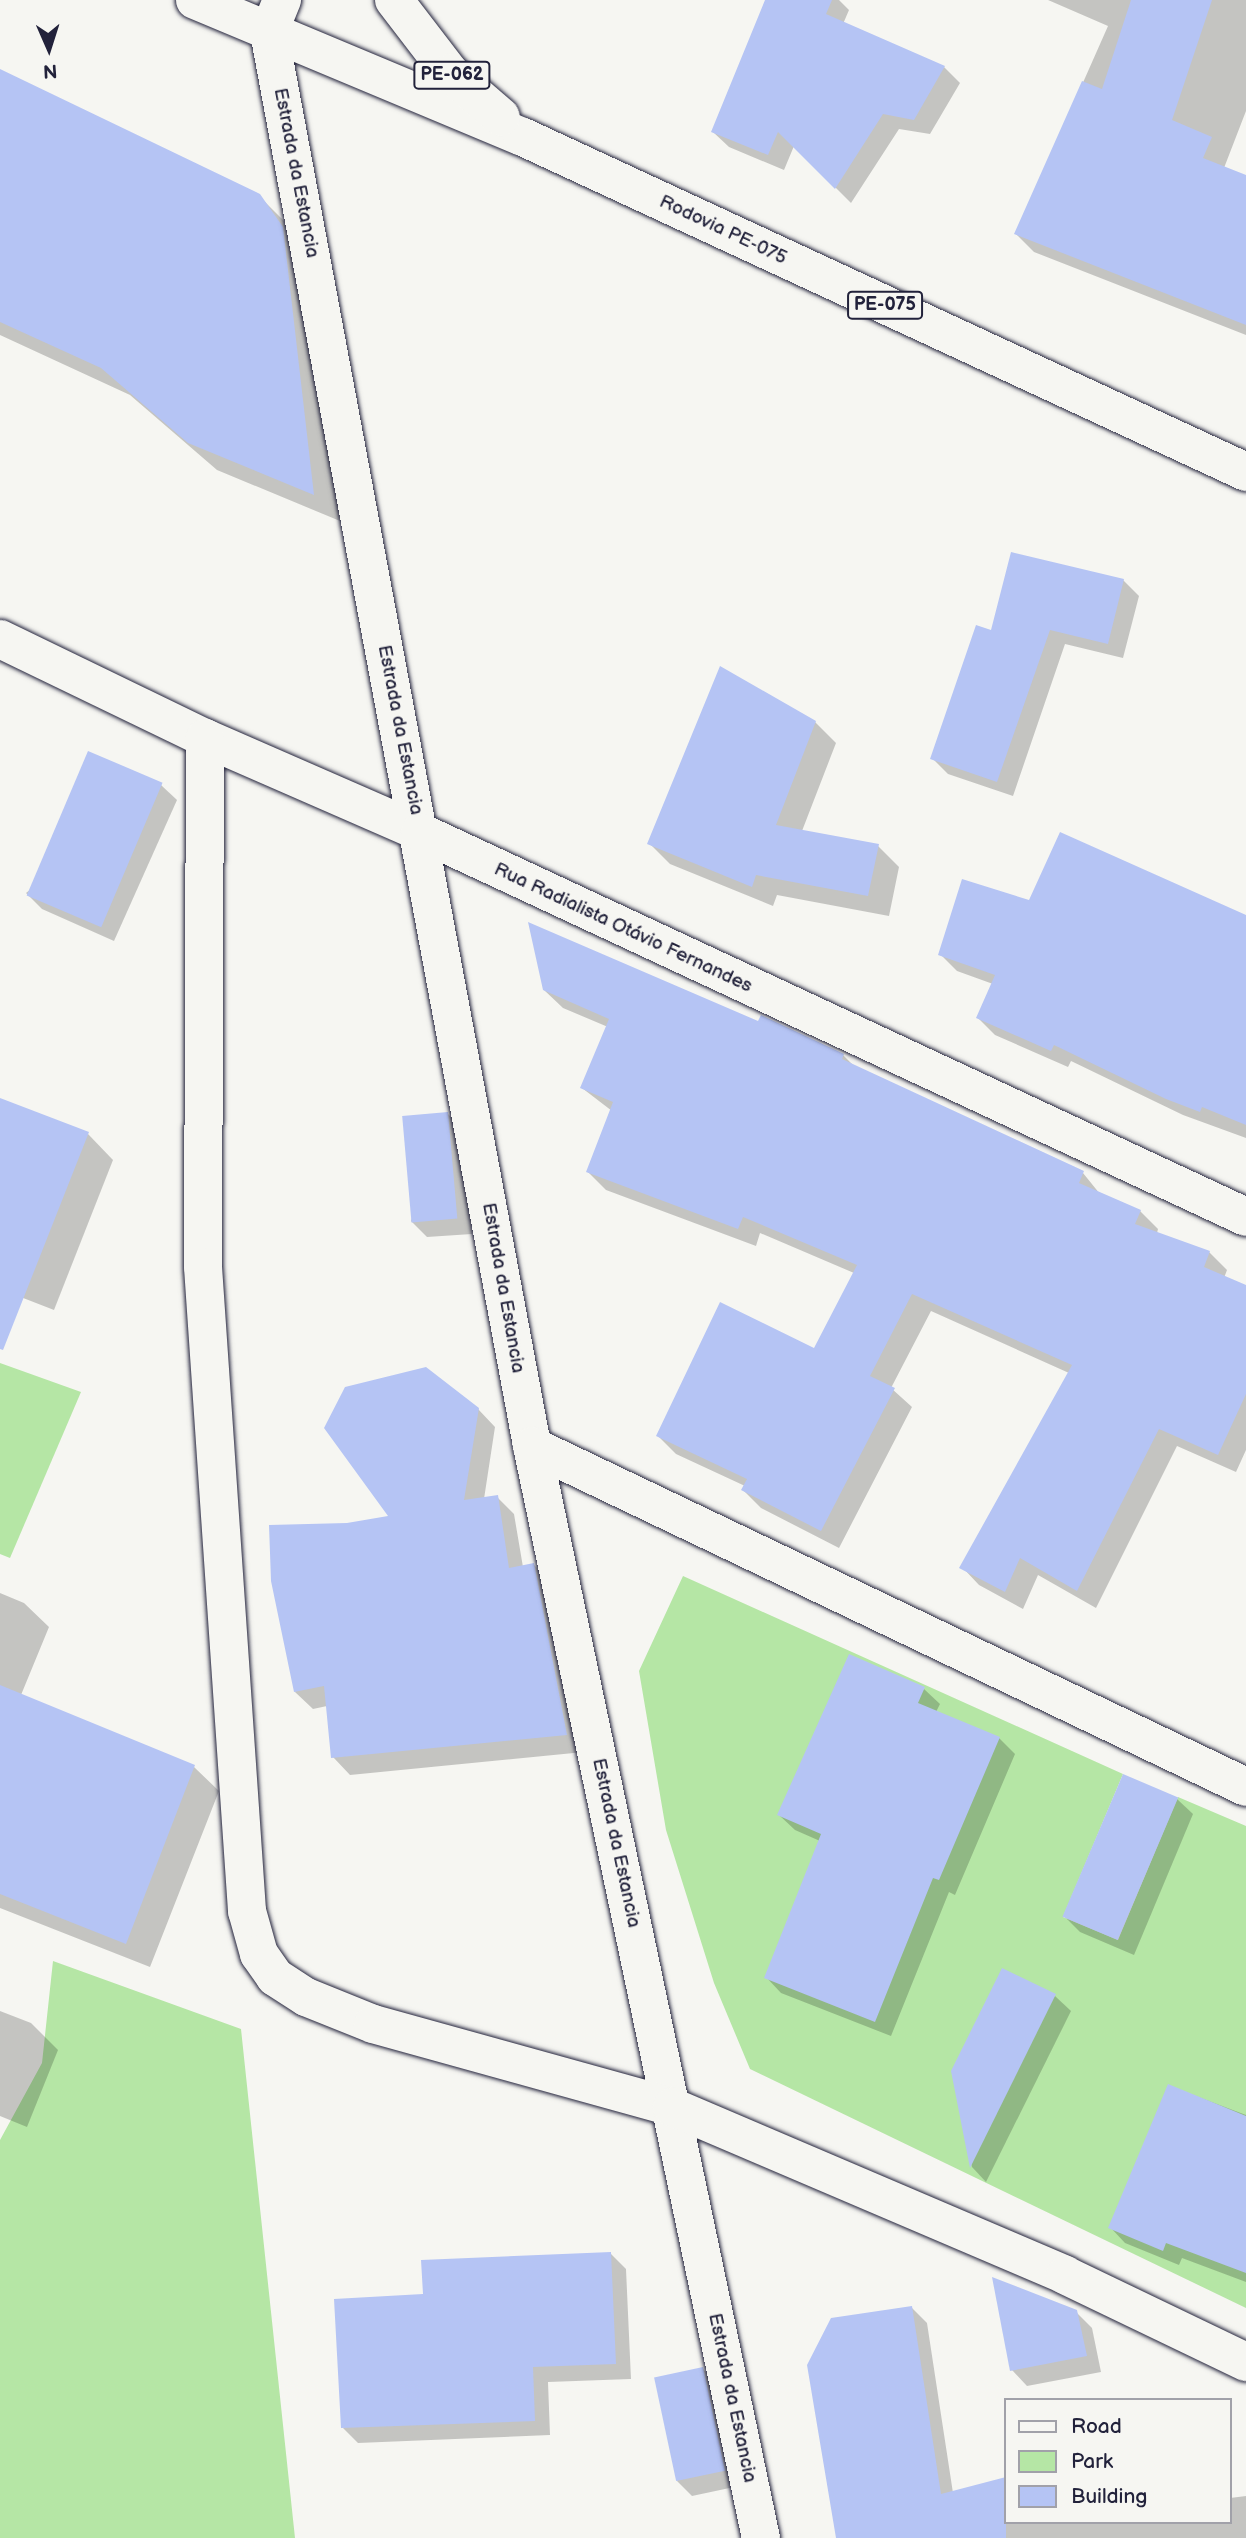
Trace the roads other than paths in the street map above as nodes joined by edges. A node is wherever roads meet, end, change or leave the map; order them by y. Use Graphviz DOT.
graph roads {
  1 [pos="195,0"];
  2 [pos="245,0"];
  3 [pos="394,0"];
  4 [pos="275,16"];
  5 [pos="523,137"];
  6 [pos="1246,472"];
  7 [pos="0,639"];
  8 [pos="205,738"];
  9 [pos="420,832"];
  10 [pos="1246,1217"];
  11 [pos="532,1446"];
  12 [pos="1246,1787"];
  13 [pos="672,2107"];
  14 [pos="1246,2362"];
  15 [pos="761,2538"];
  1 -- 4 [label="street, Rodovia PE-075 / PE-075"];
  2 -- 4 [label="street"];
  3 -- 5 [label="street, PE-062"];
  4 -- 5 [label="street, Rodovia PE-075 / PE-075"];
  4 -- 9 [label="street, Estrada da Estancia"];
  5 -- 6 [label="street, Rodovia PE-075 / PE-075"];
  7 -- 8 [label="street, Rua Radialista Otávio Fernandes"];
  8 -- 9 [label="street, Rua Radialista Otávio Fernandes"];
  8 -- 13 [label="street"];
  9 -- 10 [label="street, Rua Radialista Otávio Fernandes"];
  9 -- 11 [label="street, Estrada da Estancia"];
  11 -- 12 [label="street"];
  11 -- 13 [label="street, Estrada da Estancia"];
  13 -- 14 [label="street"];
  13 -- 15 [label="street, Estrada da Estancia"];
}
